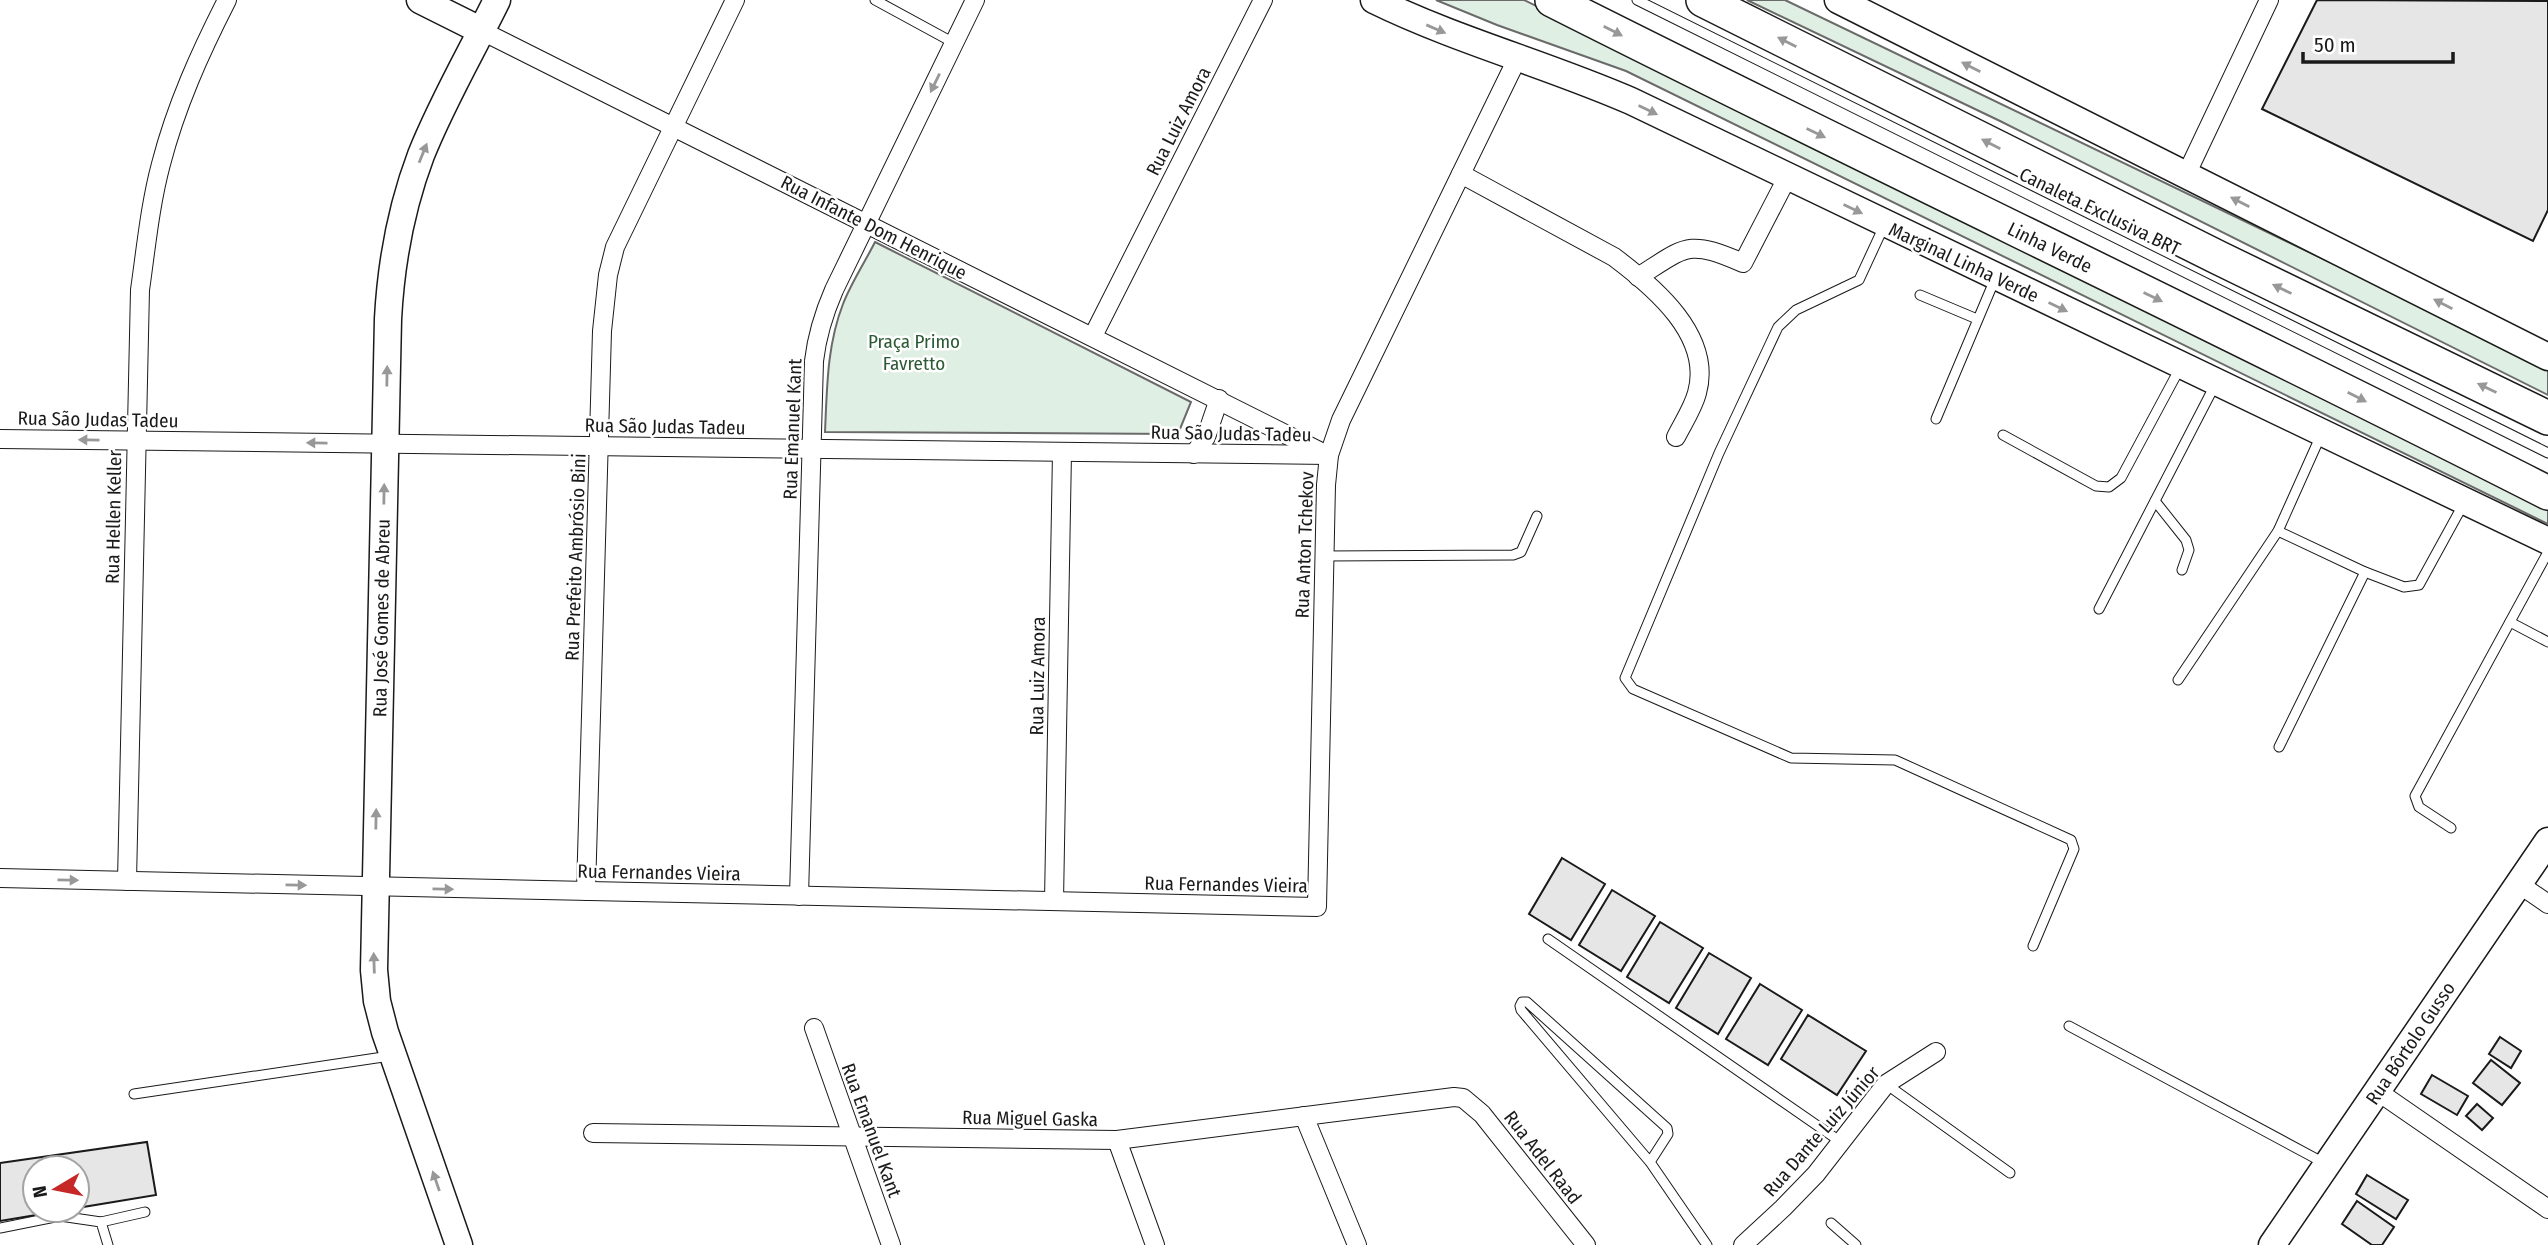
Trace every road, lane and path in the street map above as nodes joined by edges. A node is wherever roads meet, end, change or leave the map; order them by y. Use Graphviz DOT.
graph roads {
  1 [pos="226,0"];
  2 [pos="420,0"];
  3 [pos="497,0"];
  4 [pos="735,0"];
  5 [pos="875,0"];
  6 [pos="975,0"];
  7 [pos="1263,0"];
  8 [pos="1374,0"];
  9 [pos="1552,0"];
  10 [pos="1637,0"];
  11 [pos="1703,0"];
  12 [pos="1838,0"];
  13 [pos="2269,0"];
  14 [pos="482,31"];
  15 [pos="954,43"];
  16 [pos="1517,58"];
  17 [pos="672,126"];
  18 [pos="1461,174"];
  19 [pos="2186,175"];
  20 [pos="1787,178"];
  21 [pos="866,223"];
  22 [pos="1884,225"];
  23 [pos="1996,276"];
  24 [pos="1638,277"];
  25 [pos="1920,295"];
  26 [pos="1977,319"];
  27 [pos="1093,336"];
  28 [pos="2548,357"];
  29 [pos="2181,367"];
  30 [pos="2216,383"];
  31 [pos="1219,399"];
  32 [pos="2548,418"];
  33 [pos="1936,419"];
  34 [pos="2322,434"];
  35 [pos="2003,435"];
  36 [pos="1676,437"];
  37 [pos="0,439"];
  38 [pos="135,441"];
  39 [pos="385,444"];
  40 [pos="599,446"];
  41 [pos="812,449"];
  42 [pos="1062,452"];
  43 [pos="2548,453"];
  44 [pos="1194,454"];
  45 [pos="1329,455"];
  46 [pos="2548,493"];
  47 [pos="2155,501"];
  48 [pos="2465,502"];
  49 [pos="1537,516"];
  50 [pos="2278,531"];
  51 [pos="2548,541"];
  52 [pos="2548,552"];
  53 [pos="1324,555"];
  54 [pos="2182,570"];
  55 [pos="2365,572"];
  56 [pos="2099,608"];
  57 [pos="2510,622"];
  58 [pos="2548,642"];
  59 [pos="2178,680"];
  60 [pos="2279,747"];
  61 [pos="2451,828"];
  62 [pos="2548,841"];
  63 [pos="0,878"];
  64 [pos="127,881"];
  65 [pos="2519,884"];
  66 [pos="374,887"];
  67 [pos="586,891"];
  68 [pos="799,896"];
  69 [pos="1054,901"];
  70 [pos="2548,904"];
  71 [pos="1317,907"];
  72 [pos="1548,939"];
  73 [pos="2033,946"];
  74 [pos="2069,1026"];
  75 [pos="814,1028"];
  76 [pos="1936,1052"];
  77 [pos="392,1055"];
  78 [pos="1886,1084"];
  79 [pos="2377,1091"];
  80 [pos="134,1094"];
  81 [pos="1463,1098"];
  82 [pos="1304,1116"];
  83 [pos="593,1133"];
  84 [pos="853,1137"];
  85 [pos="1117,1140"];
  86 [pos="1841,1143"];
  87 [pos="1650,1162"];
  88 [pos="2327,1164"];
  89 [pos="2010,1173"];
  90 [pos="2548,1209"];
  91 [pos="145,1212"];
  92 [pos="101,1222"];
  93 [pos="1831,1223"];
  94 [pos="0,1228"];
  95 [pos="108,1245"];
  96 [pos="459,1245"];
  97 [pos="891,1245"];
  98 [pos="1155,1245"];
  99 [pos="1357,1245"];
  100 [pos="1586,1245"];
  101 [pos="1707,1245"];
  102 [pos="1743,1245"];
  103 [pos="1856,1245"];
  104 [pos="2272,1245"];
  1 -- 38 [label="street, Rua Hellen Keller"];
  2 -- 14 [label="main road, Rua Infante Dom Henrique"];
  3 -- 14 [label="main road, Rua José Gomes de Abreu"];
  4 -- 17 [label="street, Rua Prefeito Ambrósio Bini"];
  5 -- 15 [label="lane"];
  6 -- 15 [label="street, Rua Emanuel Kant"];
  7 -- 27 [label="street, Rua Luiz Amora"];
  8 -- 16 [label="main road, Marginal Linha Verde, one-way"];
  9 -- 46 [label="highway, Linha Verde, one-way"];
  10 -- 43 [label="lane, Canaleta Exclusiva BRT"];
  32 -- 11 [label="highway, one-way"];
  19 -- 12 [label="main road, one-way"];
  13 -- 19 [label="street"];
  14 -- 17 [label="street, Rua Infante Dom Henrique"];
  39 -- 14 [label="main road, Rua José Gomes de Abreu, one-way"];
  15 -- 21 [label="street, Rua Emanuel Kant, one-way"];
  16 -- 18 [label="street, Rua Anton Tchekov"];
  16 -- 20 [label="main road, Marginal Linha Verde, one-way"];
  17 -- 21 [label="street, Rua Infante Dom Henrique"];
  17 -- 40 [label="street, Rua Prefeito Ambrósio Bini"];
  18 -- 24 [label="street"];
  18 -- 45 [label="street, Rua Anton Tchekov"];
  28 -- 19 [label="main road, one-way"];
  20 -- 22 [label="main road, Marginal Linha Verde, one-way"];
  20 -- 24 [label="street"];
  21 -- 27 [label="street, Rua Infante Dom Henrique"];
  21 -- 41 [label="street, Rua Emanuel Kant"];
  22 -- 23 [label="main road, Marginal Linha Verde"];
  22 -- 73 [label="lane"];
  23 -- 26 [label="lane"];
  23 -- 29 [label="main road, Marginal Linha Verde, one-way"];
  24 -- 36 [label="street"];
  25 -- 26 [label="lane"];
  26 -- 33 [label="lane"];
  27 -- 31 [label="street, Rua Infante Dom Henrique"];
  29 -- 30 [label="main road, Marginal Linha Verde"];
  29 -- 35 [label="lane"];
  30 -- 34 [label="main road, Marginal Linha Verde"];
  30 -- 47 [label="lane"];
  31 -- 44 [label="street"];
  31 -- 45 [label="street, Rua Infante Dom Henrique"];
  34 -- 48 [label="main road, Marginal Linha Verde"];
  34 -- 50 [label="lane"];
  38 -- 37 [label="street, Rua São Judas Tadeu, one-way"];
  39 -- 38 [label="street, Rua São Judas Tadeu, one-way"];
  38 -- 64 [label="street, Rua Hellen Keller"];
  39 -- 40 [label="street, Rua São Judas Tadeu"];
  66 -- 39 [label="main road, Rua José Gomes de Abreu, one-way"];
  40 -- 41 [label="street, Rua São Judas Tadeu"];
  40 -- 67 [label="street, Rua Prefeito Ambrósio Bini"];
  41 -- 42 [label="street, Rua São Judas Tadeu"];
  41 -- 68 [label="street, Rua Emanuel Kant"];
  42 -- 44 [label="street, Rua São Judas Tadeu"];
  42 -- 69 [label="street, Rua Luiz Amora"];
  44 -- 45 [label="street, Rua São Judas Tadeu"];
  45 -- 53 [label="street, Rua Anton Tchekov"];
  47 -- 54 [label="lane"];
  47 -- 56 [label="lane"];
  48 -- 51 [label="main road, Marginal Linha Verde"];
  48 -- 55 [label="lane"];
  49 -- 53 [label="lane"];
  50 -- 55 [label="lane"];
  50 -- 59 [label="lane"];
  52 -- 57 [label="lane"];
  53 -- 71 [label="street, Rua Anton Tchekov"];
  55 -- 60 [label="lane"];
  57 -- 58 [label="lane"];
  57 -- 61 [label="lane"];
  62 -- 65 [label="main road, Rua Bôrtolo Gusso"];
  63 -- 64 [label="street, Rua Fernandes Vieira, one-way"];
  64 -- 66 [label="street, Rua Fernandes Vieira, one-way"];
  65 -- 70 [label="street"];
  65 -- 79 [label="main road, Rua Bôrtolo Gusso"];
  66 -- 67 [label="street, Rua Fernandes Vieira, one-way"];
  77 -- 66 [label="main road, Rua José Gomes de Abreu, one-way"];
  67 -- 68 [label="street, Rua Fernandes Vieira"];
  68 -- 69 [label="street, Rua Fernandes Vieira"];
  69 -- 71 [label="street, Rua Fernandes Vieira"];
  72 -- 86 [label="lane"];
  74 -- 88 [label="lane"];
  75 -- 84 [label="street, Rua Emanuel Kant"];
  76 -- 78 [label="street, Rua Dante Luiz Júnior"];
  77 -- 80 [label="lane"];
  96 -- 77 [label="main road, Rua José Gomes de Abreu, one-way"];
  78 -- 86 [label="street, Rua Dante Luiz Júnior"];
  78 -- 89 [label="lane"];
  79 -- 88 [label="main road, Rua Bôrtolo Gusso"];
  79 -- 90 [label="street"];
  81 -- 82 [label="street, Rua Miguel Gaska"];
  81 -- 100 [label="street, Rua Adel Raad"];
  82 -- 85 [label="street, Rua Miguel Gaska"];
  82 -- 99 [label="street"];
  83 -- 84 [label="street, Rua Miguel Gaska"];
  84 -- 85 [label="street, Rua Miguel Gaska"];
  84 -- 97 [label="street, Rua Emanuel Kant"];
  85 -- 98 [label="street"];
  86 -- 102 [label="street, Rua Dante Luiz Júnior"];
  87 -- 87 [label="lane"];
  87 -- 101 [label="lane"];
  88 -- 104 [label="main road, Rua Bôrtolo Gusso"];
  91 -- 92 [label="lane"];
  92 -- 94 [label="lane"];
  92 -- 95 [label="lane"];
  93 -- 103 [label="lane"];
}
